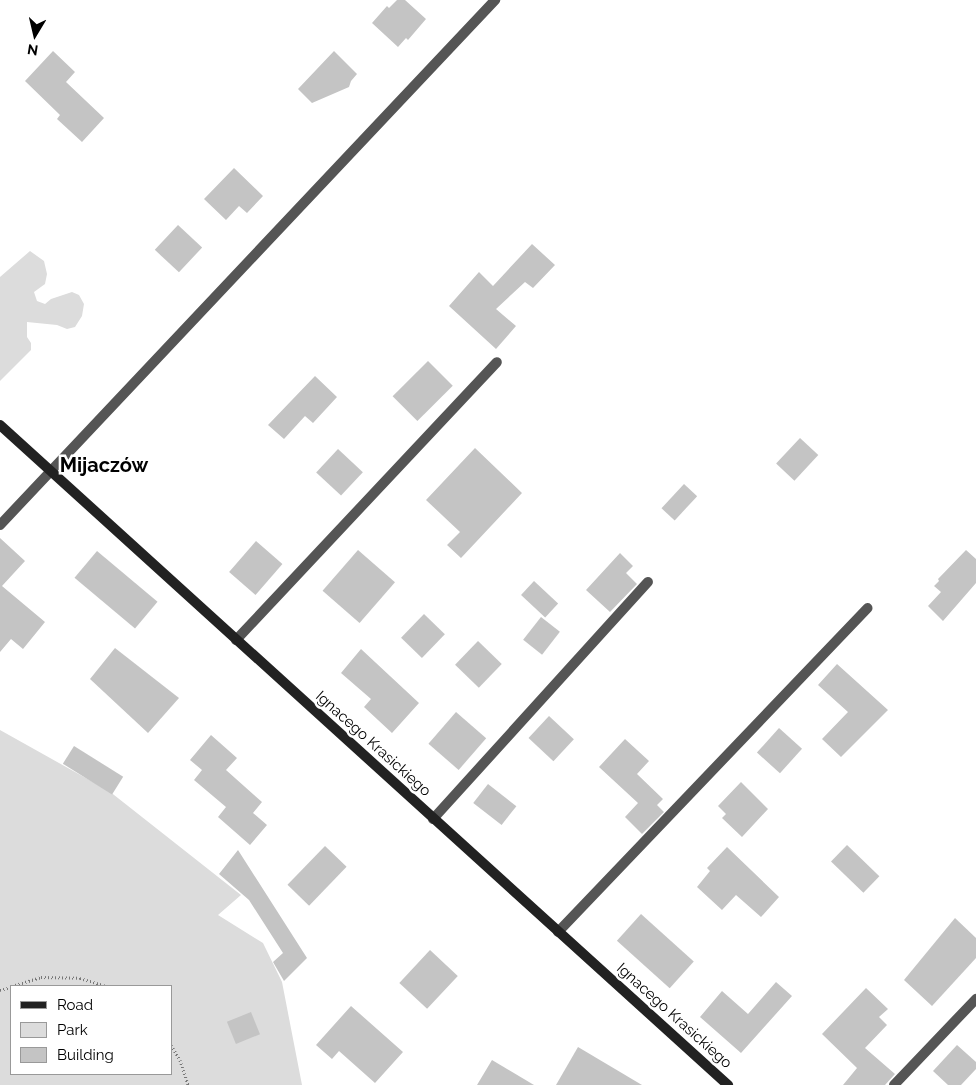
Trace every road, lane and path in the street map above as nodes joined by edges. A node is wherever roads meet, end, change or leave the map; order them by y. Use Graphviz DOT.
graph roads {
  1 [pos="494,0"];
  2 [pos="497,362"];
  3 [pos="0,425"];
  4 [pos="50,471"];
  5 [pos="0,525"];
  6 [pos="648,582"];
  7 [pos="868,608"];
  8 [pos="236,640"];
  9 [pos="433,819"];
  10 [pos="558,932"];
  11 [pos="15,985"];
  12 [pos="104,985"];
  13 [pos="976,999"];
  14 [pos="172,1047"];
  15 [pos="188,1085"];
  16 [pos="728,1085"];
  17 [pos="894,1085"];
  1 -- 4 [label="lane"];
  2 -- 8 [label="lane"];
  3 -- 4 [label="street, Ignacego Krasickiego"];
  4 -- 5 [label="lane"];
  4 -- 8 [label="street, Ignacego Krasickiego"];
  6 -- 9 [label="lane"];
  7 -- 10 [label="lane"];
  8 -- 9 [label="street, Ignacego Krasickiego"];
  9 -- 10 [label="street, Ignacego Krasickiego"];
  10 -- 16 [label="street, Ignacego Krasickiego"];
  11 -- 12 [label="path"];
  13 -- 17 [label="lane"];
  14 -- 15 [label="path"];
}
